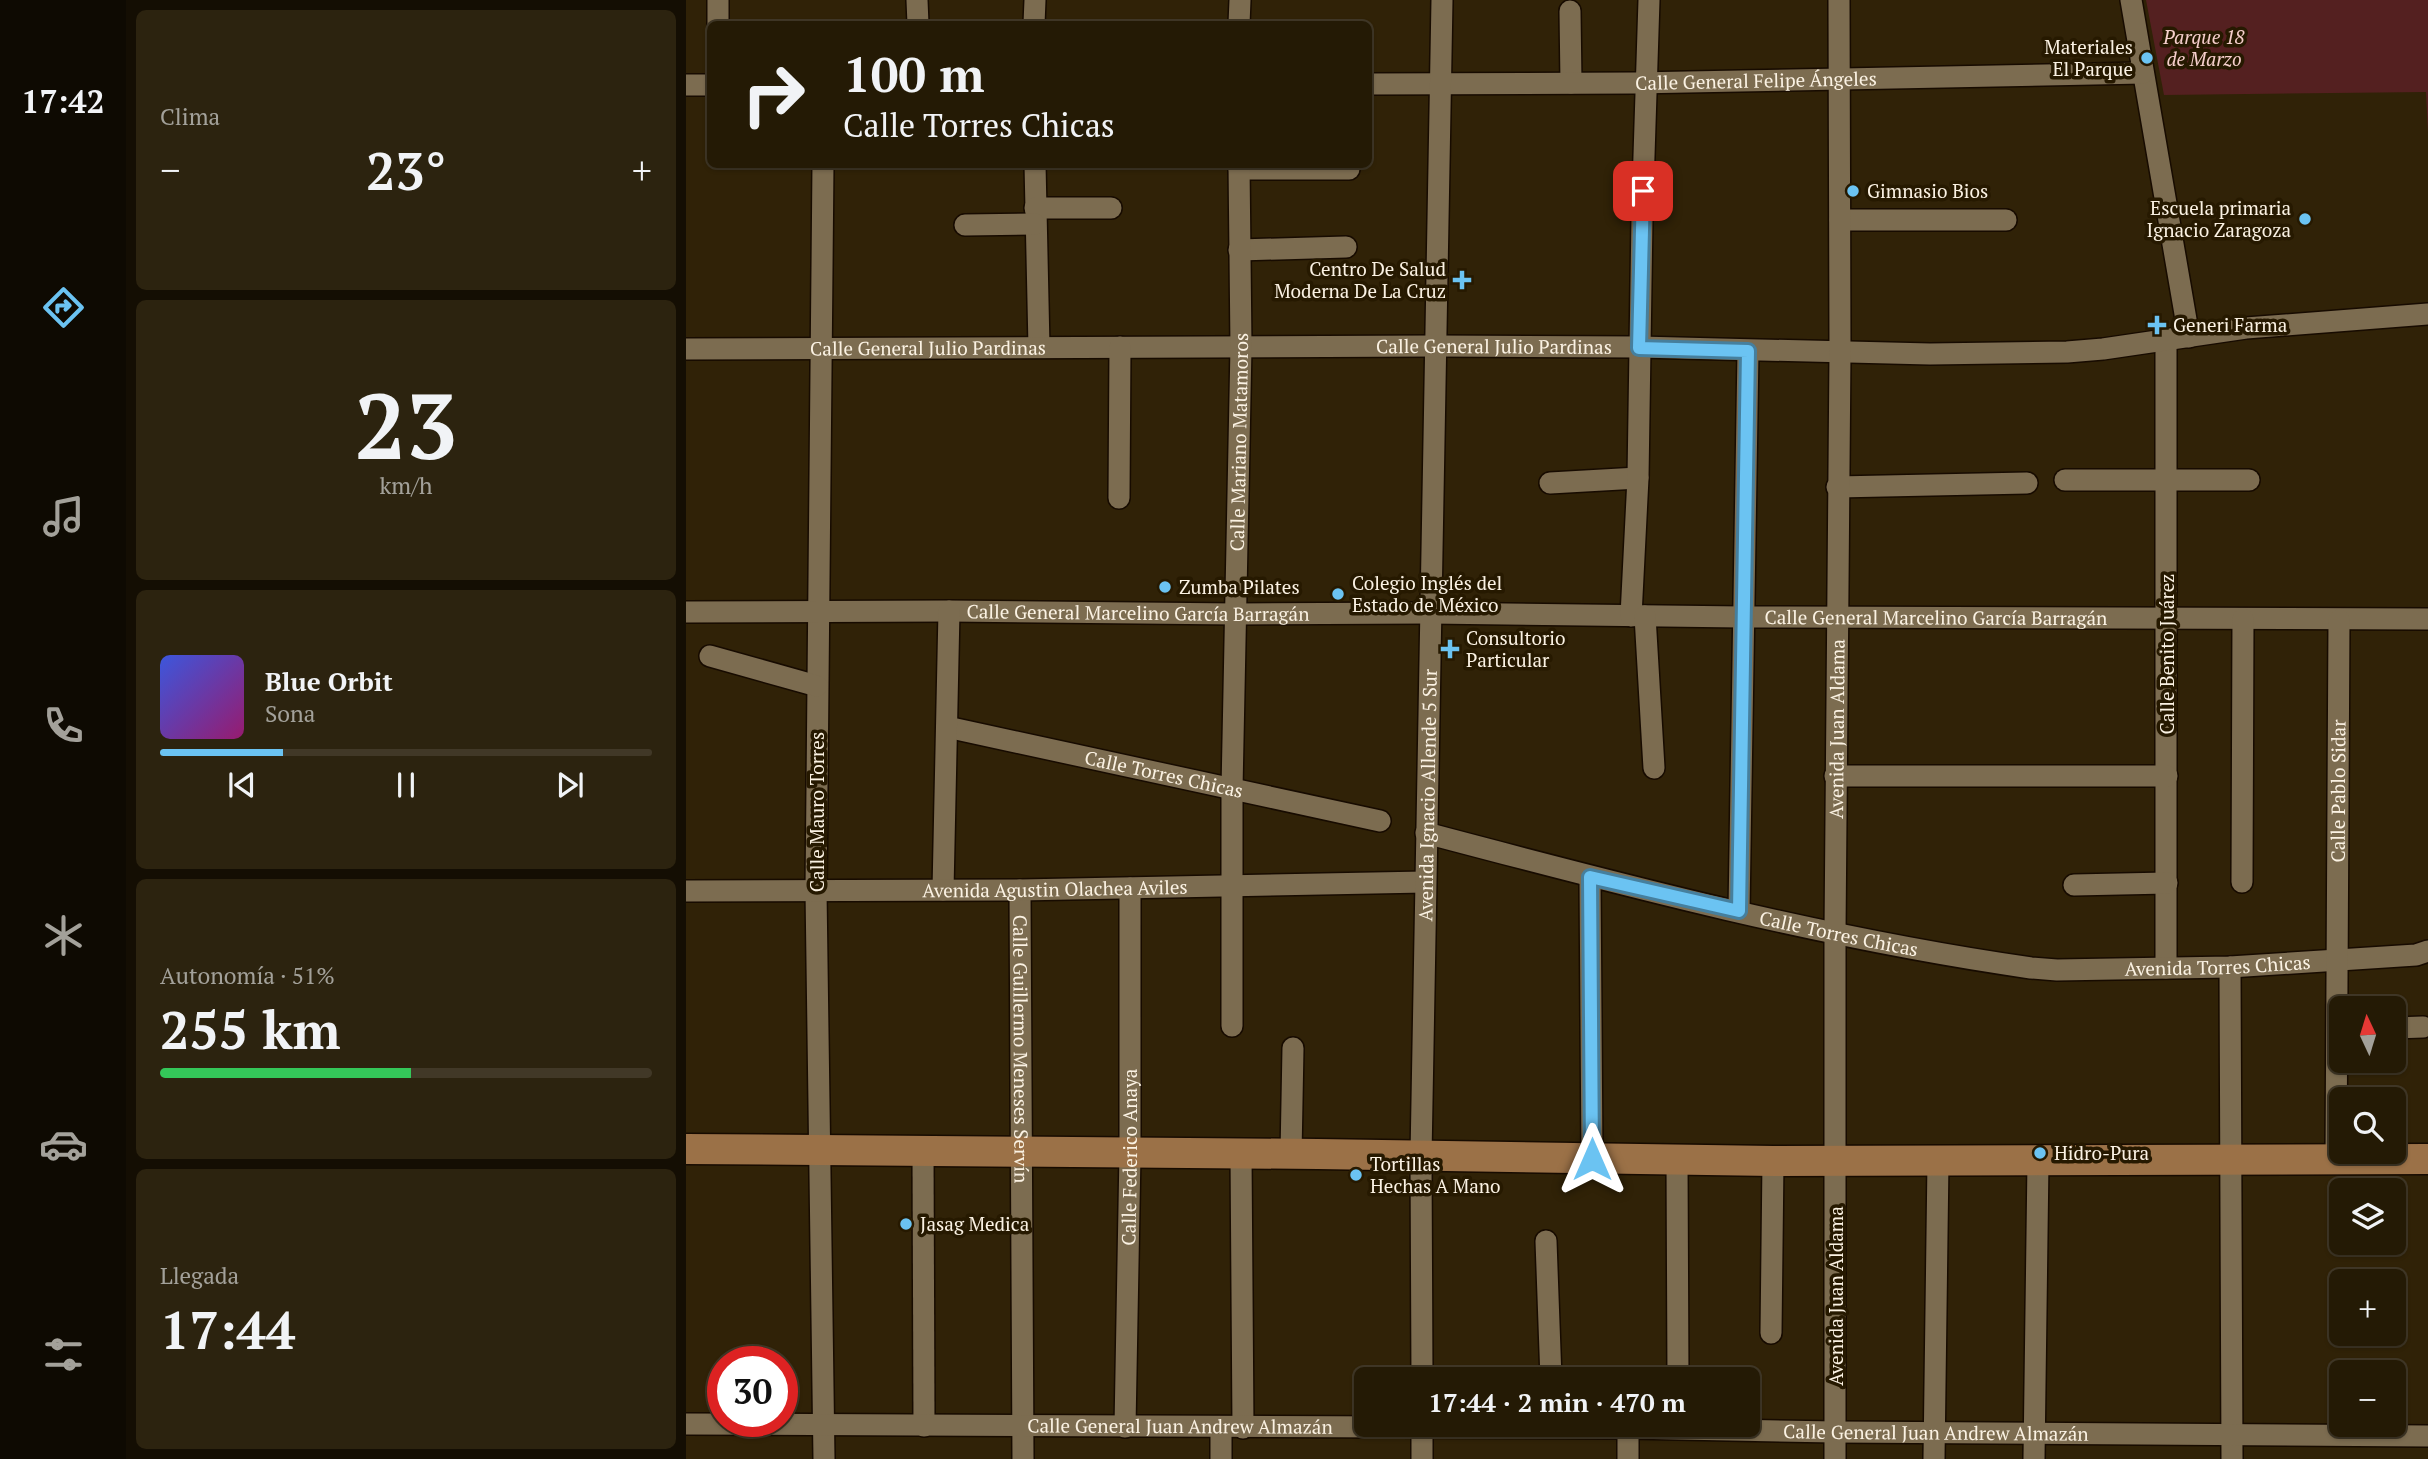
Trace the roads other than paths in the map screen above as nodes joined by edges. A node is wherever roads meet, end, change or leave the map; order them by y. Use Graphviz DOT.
graph roads {
  1 [pos="718,0"];
  2 [pos="917,0"];
  3 [pos="1034,0"];
  4 [pos="1240,0"];
  5 [pos="1442,0"];
  6 [pos="1648,0"];
  7 [pos="1839,0"];
  8 [pos="2131,0"];
  9 [pos="1570,11"];
  10 [pos="718,21"];
  11 [pos="918,21"];
  12 [pos="1034,21"];
  13 [pos="1239,21"];
  14 [pos="2143,73"];
  15 [pos="1839,78"];
  16 [pos="1440,83"];
  17 [pos="1571,83"];
  18 [pos="1646,83"];
  19 [pos="1372,84"];
  20 [pos="686,85"];
  21 [pos="707,85"];
  22 [pos="822,168"];
  23 [pos="1035,168"];
  24 [pos="1239,168"];
  25 [pos="1294,168"];
  26 [pos="1349,169"];
  27 [pos="1111,208"];
  28 [pos="1035,216"];
  29 [pos="1840,220"];
  30 [pos="2006,220"];
  31 [pos="965,225"];
  32 [pos="1346,247"];
  33 [pos="1239,250"];
  34 [pos="2428,314"];
  35 [pos="2189,337"];
  36 [pos="2166,341"];
  37 [pos="821,346"];
  38 [pos="1435,346"];
  39 [pos="1039,347"];
  40 [pos="1120,347"];
  41 [pos="1241,347"];
  42 [pos="1639,348"];
  43 [pos="686,349"];
  44 [pos="1748,351"];
  45 [pos="1840,353"];
  46 [pos="1638,478"];
  47 [pos="2065,480"];
  48 [pos="2166,480"];
  49 [pos="2249,481"];
  50 [pos="1550,483"];
  51 [pos="2027,483"];
  52 [pos="1837,488"];
  53 [pos="1119,498"];
  54 [pos="686,611"];
  55 [pos="818,611"];
  56 [pos="950,611"];
  57 [pos="1430,613"];
  58 [pos="1237,614"];
  59 [pos="1638,616"];
  60 [pos="1742,617"];
  61 [pos="1836,617"];
  62 [pos="2167,619"];
  63 [pos="2428,619"];
  64 [pos="2243,620"];
  65 [pos="2339,620"];
  66 [pos="710,656"];
  67 [pos="817,686"];
  68 [pos="947,727"];
  69 [pos="1654,768"];
  70 [pos="1835,776"];
  71 [pos="2167,776"];
  72 [pos="1232,789"];
  73 [pos="1380,821"];
  74 [pos="1426,833"];
  75 [pos="1590,877"];
  76 [pos="1425,882"];
  77 [pos="2242,882"];
  78 [pos="2167,883"];
  79 [pos="2074,885"];
  80 [pos="1234,887"];
  81 [pos="1130,888"];
  82 [pos="943,890"];
  83 [pos="1020,890"];
  84 [pos="686,891"];
  85 [pos="816,891"];
  86 [pos="1739,911"];
  87 [pos="1835,933"];
  88 [pos="2428,951"];
  89 [pos="2336,962"];
  90 [pos="2008,965"];
  91 [pos="2230,967"];
  92 [pos="2166,968"];
  93 [pos="2338,996"];
  94 [pos="1232,1026"];
  95 [pos="2423,1027"];
  96 [pos="2406,1028"];
  97 [pos="1293,1048"];
  98 [pos="686,1149"];
  99 [pos="819,1149"];
  100 [pos="923,1150"];
  101 [pos="1020,1152"];
  102 [pos="1130,1153"];
  103 [pos="1241,1154"];
  104 [pos="1291,1154"];
  105 [pos="1421,1156"];
  106 [pos="1592,1159"];
  107 [pos="2406,1159"];
  108 [pos="2428,1159"];
  109 [pos="1678,1160"];
  110 [pos="2231,1160"];
  111 [pos="2329,1160"];
  112 [pos="1773,1161"];
  113 [pos="1836,1161"];
  114 [pos="1938,1161"];
  115 [pos="2038,1161"];
  116 [pos="1546,1241"];
  117 [pos="1771,1334"];
  118 [pos="1422,1367"];
  119 [pos="1551,1367"];
  120 [pos="1678,1367"];
  121 [pos="686,1424"];
  122 [pos="823,1425"];
  123 [pos="924,1426"];
  124 [pos="1022,1426"];
  125 [pos="1354,1426"];
  126 [pos="1125,1427"];
  127 [pos="1243,1427"];
  128 [pos="1221,1428"];
  129 [pos="1760,1430"];
  130 [pos="1835,1432"];
  131 [pos="1935,1432"];
  132 [pos="2034,1433"];
  133 [pos="2232,1434"];
  134 [pos="2428,1436"];
  135 [pos="1422,1437"];
  136 [pos="1628,1437"];
  137 [pos="824,1459"];
  138 [pos="1023,1459"];
  139 [pos="1221,1459"];
  140 [pos="1422,1459"];
  141 [pos="1628,1459"];
  142 [pos="1835,1459"];
  143 [pos="1934,1459"];
  144 [pos="2034,1459"];
  145 [pos="2232,1459"];
  1 -- 10 [label="street"];
  2 -- 11 [label="street"];
  3 -- 12 [label="street"];
  4 -- 13 [label="street"];
  5 -- 16 [label="street, Avenida Ignacio Allende 5 Sur"];
  6 -- 18 [label="street"];
  7 -- 15 [label="street, Avenida Juan Aldama"];
  8 -- 14 [label="street"];
  9 -- 17 [label="street"];
  14 -- 15 [label="street, Calle General Felipe Ángeles"];
  14 -- 35 [label="street"];
  15 -- 18 [label="street, Calle General Felipe Ángeles"];
  15 -- 29 [label="street, Avenida Juan Aldama"];
  16 -- 17 [label="street, Calle General Felipe Ángeles"];
  16 -- 19 [label="street, Calle General Felipe Ángeles"];
  16 -- 38 [label="street, Avenida Ignacio Allende 5 Sur"];
  17 -- 18 [label="street, Calle General Felipe Ángeles"];
  18 -- 42 [label="street"];
  20 -- 21 [label="street"];
  22 -- 37 [label="street, Calle Mauro Torres"];
  23 -- 28 [label="street"];
  24 -- 33 [label="street, Calle Mariano Matamoros"];
  25 -- 26 [label="street"];
  27 -- 28 [label="street"];
  28 -- 31 [label="street"];
  28 -- 39 [label="street"];
  29 -- 30 [label="street"];
  29 -- 45 [label="street, Avenida Juan Aldama"];
  32 -- 33 [label="street"];
  33 -- 41 [label="street, Calle Mariano Matamoros"];
  34 -- 35 [label="street, Calle General Julio Pardinas"];
  35 -- 36 [label="street, Calle General Julio Pardinas"];
  36 -- 45 [label="street, Calle General Julio Pardinas"];
  36 -- 48 [label="street, Calle Benito Juárez"];
  37 -- 39 [label="street, Calle General Julio Pardinas"];
  37 -- 43 [label="street, Calle General Julio Pardinas"];
  37 -- 55 [label="street, Calle Mauro Torres"];
  38 -- 41 [label="street, Calle General Julio Pardinas"];
  38 -- 42 [label="street, Calle General Julio Pardinas"];
  38 -- 57 [label="street, Avenida Ignacio Allende 5 Sur"];
  39 -- 40 [label="street, Calle General Julio Pardinas"];
  40 -- 41 [label="street, Calle General Julio Pardinas"];
  40 -- 53 [label="street"];
  41 -- 58 [label="street, Calle Mariano Matamoros"];
  42 -- 44 [label="street, Calle General Julio Pardinas"];
  42 -- 46 [label="street"];
  44 -- 45 [label="street, Calle General Julio Pardinas"];
  44 -- 60 [label="street"];
  45 -- 52 [label="street, Avenida Juan Aldama"];
  46 -- 50 [label="street"];
  46 -- 59 [label="street"];
  47 -- 48 [label="street"];
  48 -- 49 [label="street"];
  48 -- 62 [label="street, Calle Benito Juárez"];
  51 -- 52 [label="street"];
  52 -- 61 [label="street, Avenida Juan Aldama"];
  54 -- 55 [label="street, Calle General Marcelino García Barragán"];
  55 -- 56 [label="street, Calle General Marcelino García Barragán"];
  55 -- 67 [label="street, Calle Mauro Torres"];
  56 -- 58 [label="street, Calle General Marcelino García Barragán"];
  56 -- 68 [label="street"];
  57 -- 58 [label="street, Calle General Marcelino García Barragán"];
  57 -- 59 [label="street, Calle General Marcelino García Barragán"];
  57 -- 74 [label="street, Avenida Ignacio Allende 5 Sur"];
  58 -- 72 [label="street, Calle Mariano Matamoros"];
  59 -- 60 [label="street, Calle General Marcelino García Barragán"];
  59 -- 69 [label="street"];
  60 -- 61 [label="street, Calle General Marcelino García Barragán"];
  60 -- 86 [label="street"];
  61 -- 62 [label="street, Calle General Marcelino García Barragán"];
  61 -- 70 [label="street, Avenida Juan Aldama"];
  62 -- 64 [label="street, Calle General Marcelino García Barragán"];
  62 -- 71 [label="street, Calle Benito Juárez"];
  63 -- 65 [label="street, Calle General Marcelino García Barragán"];
  64 -- 65 [label="street, Calle General Marcelino García Barragán"];
  64 -- 77 [label="street"];
  65 -- 89 [label="street, Calle Pablo Sidar"];
  66 -- 67 [label="street"];
  67 -- 85 [label="street, Calle Mauro Torres"];
  68 -- 72 [label="street, Calle Torres Chicas"];
  68 -- 82 [label="street"];
  70 -- 71 [label="street"];
  70 -- 87 [label="street, Avenida Juan Aldama"];
  71 -- 78 [label="street, Calle Benito Juárez"];
  72 -- 73 [label="street, Calle Torres Chicas"];
  72 -- 80 [label="street, Calle Mariano Matamoros"];
  74 -- 75 [label="street, Calle Torres Chicas"];
  74 -- 76 [label="street, Avenida Ignacio Allende 5 Sur"];
  75 -- 86 [label="street, Calle Torres Chicas"];
  75 -- 106 [label="street"];
  76 -- 80 [label="street, Avenida Agustin Olachea Aviles"];
  76 -- 105 [label="street, Avenida Ignacio Allende 5 Sur"];
  78 -- 79 [label="street"];
  78 -- 92 [label="street, Calle Benito Juárez"];
  80 -- 81 [label="street, Avenida Agustin Olachea Aviles"];
  80 -- 94 [label="street, Calle Mariano Matamoros"];
  81 -- 83 [label="street, Avenida Agustin Olachea Aviles"];
  81 -- 102 [label="street, Calle Federico Anaya"];
  82 -- 83 [label="street, Avenida Agustin Olachea Aviles"];
  82 -- 85 [label="street, Avenida Agustin Olachea Aviles"];
  83 -- 101 [label="street, Calle Guillermo Meneses Servín"];
  84 -- 85 [label="street, Avenida Agustin Olachea Aviles"];
  85 -- 99 [label="street, Calle Mauro Torres"];
  86 -- 87 [label="street, Calle Torres Chicas"];
  87 -- 90 [label="street, Calle Torres Chicas"];
  87 -- 113 [label="street, Avenida Juan Aldama"];
  88 -- 89 [label="street, Avenida Torres Chicas"];
  89 -- 91 [label="street, Avenida Torres Chicas"];
  89 -- 93 [label="street, Calle Pablo Sidar"];
  90 -- 92 [label="street, Avenida Torres Chicas"];
  91 -- 92 [label="street, Avenida Torres Chicas"];
  91 -- 110 [label="street"];
  95 -- 96 [label="street"];
  97 -- 104 [label="street"];
  98 -- 99 [label="street"];
  99 -- 100 [label="street"];
  99 -- 122 [label="street, Calle Mauro Torres"];
  100 -- 101 [label="street"];
  100 -- 123 [label="street"];
  101 -- 102 [label="street"];
  101 -- 124 [label="street, Calle Guillermo Meneses Servín"];
  102 -- 103 [label="street"];
  102 -- 126 [label="street, Calle Federico Anaya"];
  103 -- 104 [label="street"];
  103 -- 127 [label="street"];
  104 -- 105 [label="street"];
  105 -- 106 [label="street"];
  105 -- 118 [label="street, Avenida Ignacio Allende 5 Sur"];
  106 -- 109 [label="street"];
  107 -- 108 [label="street"];
  109 -- 112 [label="street"];
  109 -- 120 [label="street"];
  110 -- 111 [label="street"];
  110 -- 115 [label="street"];
  110 -- 133 [label="street"];
  112 -- 113 [label="street"];
  112 -- 117 [label="street"];
  113 -- 114 [label="street"];
  113 -- 130 [label="street, Avenida Juan Aldama"];
  114 -- 115 [label="street"];
  114 -- 131 [label="street"];
  115 -- 132 [label="street"];
  116 -- 119 [label="street"];
  121 -- 122 [label="street, Calle General Juan Andrew Almazán"];
  122 -- 123 [label="street, Calle General Juan Andrew Almazán"];
  122 -- 137 [label="street, Calle Mauro Torres"];
  123 -- 124 [label="street, Calle General Juan Andrew Almazán"];
  124 -- 126 [label="street, Calle General Juan Andrew Almazán"];
  124 -- 138 [label="street, Calle Guillermo Meneses Servín"];
  125 -- 127 [label="street, Calle General Juan Andrew Almazán"];
  126 -- 128 [label="street, Calle General Juan Andrew Almazán"];
  127 -- 128 [label="street, Calle General Juan Andrew Almazán"];
  128 -- 139 [label="street"];
  129 -- 130 [label="street, Calle General Juan Andrew Almazán"];
  130 -- 131 [label="street, Calle General Juan Andrew Almazán"];
  130 -- 142 [label="street, Avenida Juan Aldama"];
  131 -- 132 [label="street, Calle General Juan Andrew Almazán"];
  131 -- 143 [label="street"];
  132 -- 133 [label="street, Calle General Juan Andrew Almazán"];
  132 -- 144 [label="street"];
  133 -- 134 [label="street, Calle General Juan Andrew Almazán"];
  133 -- 145 [label="street"];
  135 -- 140 [label="street"];
  136 -- 141 [label="street"];
}
